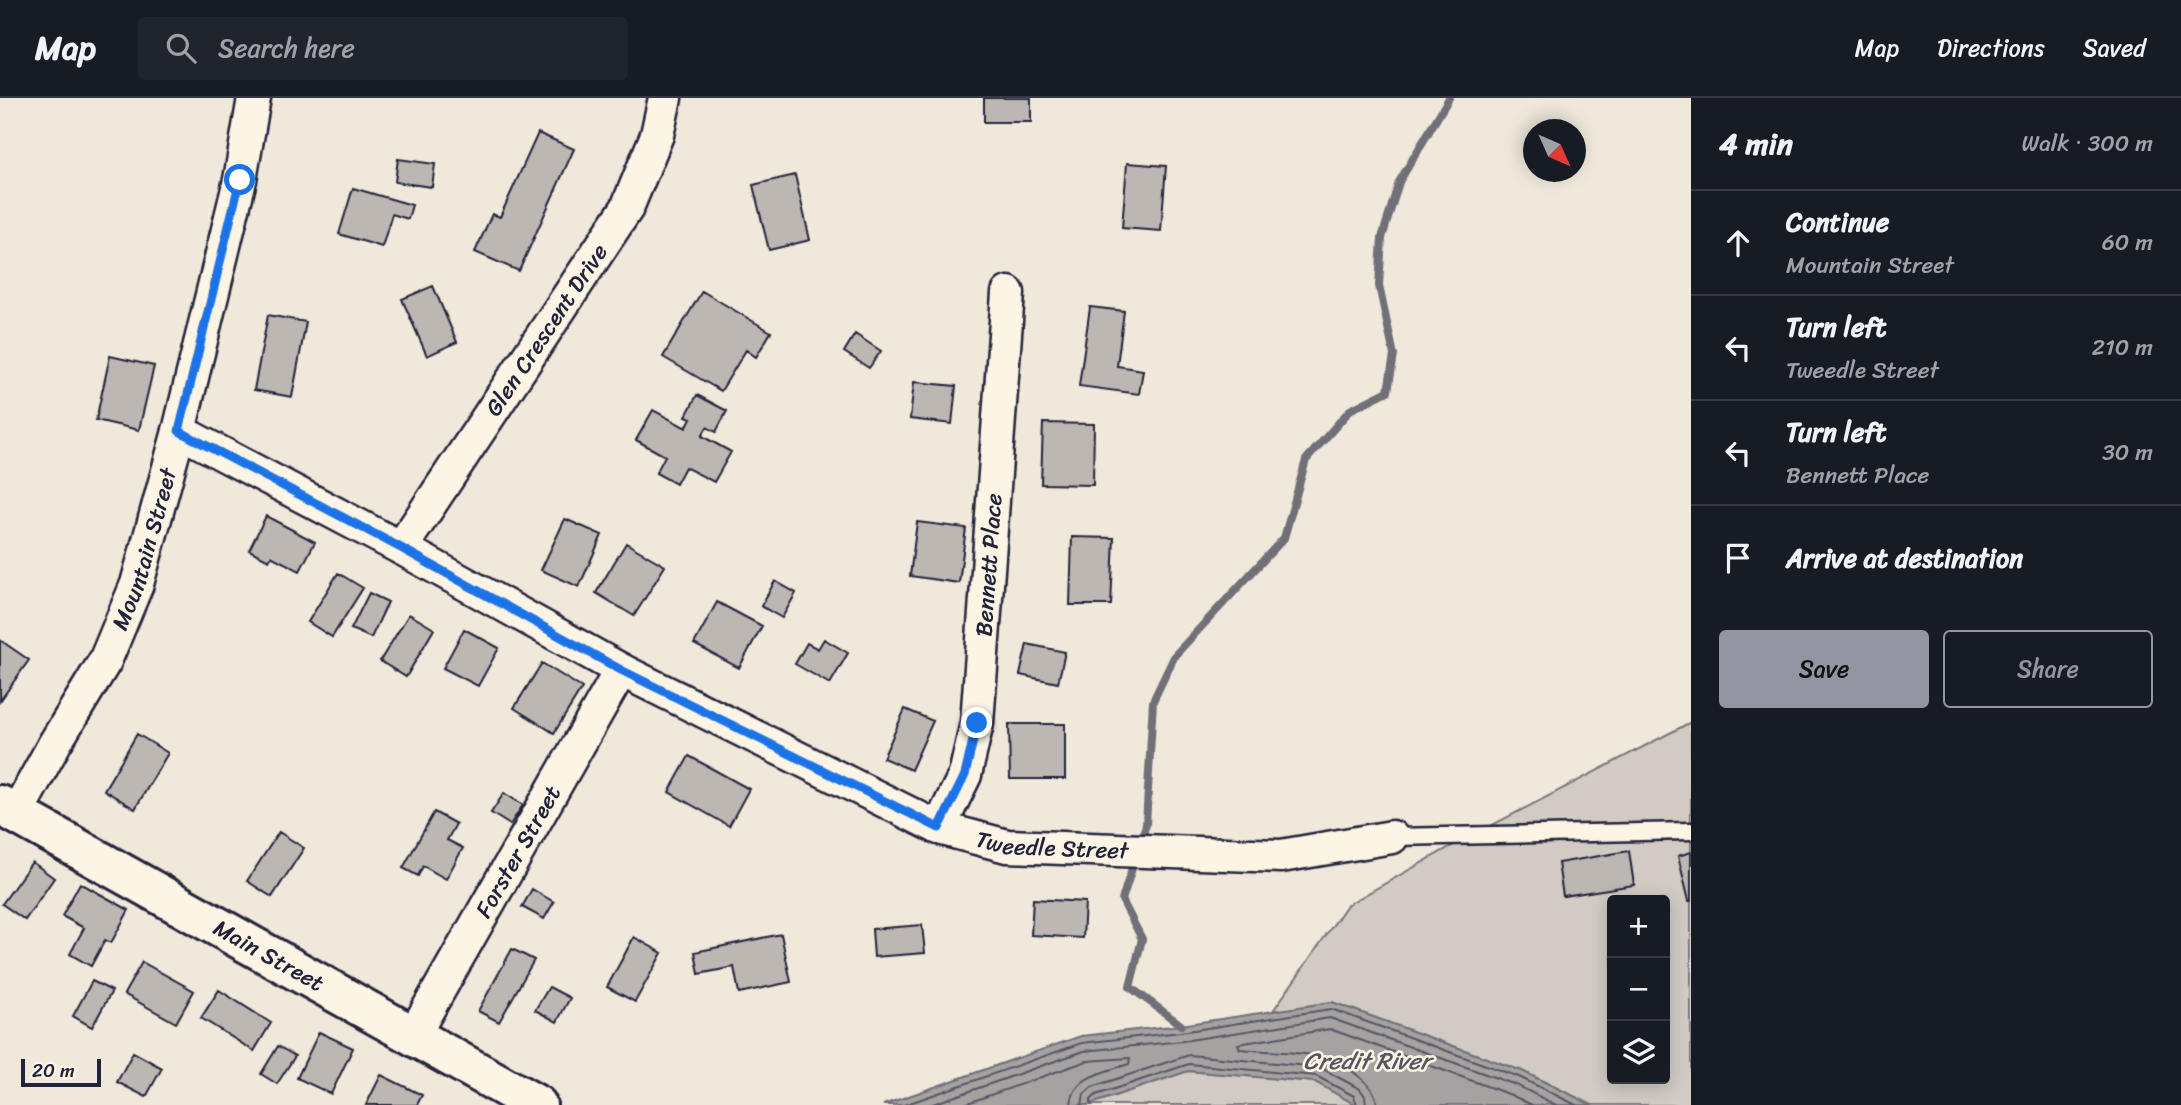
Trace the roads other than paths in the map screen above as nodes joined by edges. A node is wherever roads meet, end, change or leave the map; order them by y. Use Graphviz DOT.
graph roads {
  1 [pos="254,98"];
  2 [pos="665,98"];
  3 [pos="1008,293"];
  4 [pos="179,431"];
  5 [pos="401,548"];
  6 [pos="621,670"];
  7 [pos="8,810"];
  8 [pos="939,828"];
  9 [pos="1691,831"];
  10 [pos="1392,837"];
  11 [pos="414,1034"];
  12 [pos="537,1105"];
  1 -- 4 [label="street, Mountain Street"];
  2 -- 5 [label="street, Glen Crescent Drive"];
  3 -- 8 [label="street, Bennett Place"];
  4 -- 5 [label="street, Tweedle Street"];
  4 -- 7 [label="street, Mountain Street"];
  5 -- 6 [label="street, Tweedle Street"];
  6 -- 8 [label="street, Tweedle Street"];
  6 -- 11 [label="street, Forster Street"];
  7 -- 11 [label="main road, Main Street"];
  8 -- 10 [label="street, Tweedle Street"];
  9 -- 10 [label="lane"];
  11 -- 12 [label="main road, Main Street"];
}
